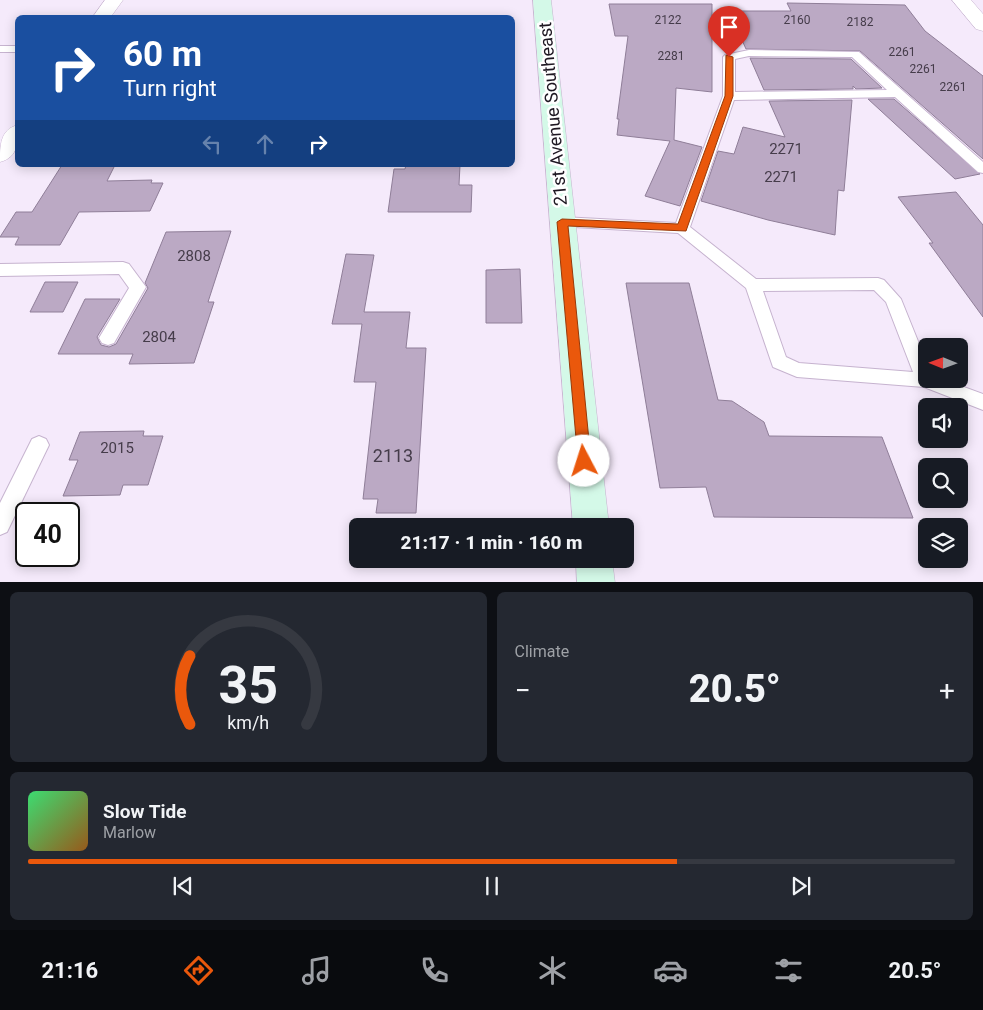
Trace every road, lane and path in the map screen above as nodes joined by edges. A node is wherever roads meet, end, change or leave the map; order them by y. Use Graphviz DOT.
graph roads {
  1 [pos="114,0"];
  2 [pos="542,0"];
  3 [pos="961,0"];
  4 [pos="103,15"];
  5 [pos="983,25"];
  6 [pos="0,49"];
  7 [pos="15,49"];
  8 [pos="898,93"];
  9 [pos="729,96"];
  10 [pos="15,135"];
  11 [pos="0,155"];
  12 [pos="983,169"];
  13 [pos="562,222"];
  14 [pos="682,228"];
  15 [pos="0,270"];
  16 [pos="753,285"];
  17 [pos="108,338"];
  18 [pos="918,362"];
  19 [pos="918,379"];
  20 [pos="946,388"];
  21 [pos="983,402"];
  22 [pos="39,445"];
  23 [pos="589,518"];
  24 [pos="0,525"];
  25 [pos="595,568"];
  26 [pos="596,582"];
  1 -- 4 [label="street"];
  2 -- 13 [label="street, 21st Avenue Southeast"];
  3 -- 5 [label="street"];
  6 -- 7 [label="lane"];
  8 -- 9 [label="lane"];
  8 -- 9 [label="lane"];
  8 -- 12 [label="lane"];
  9 -- 14 [label="lane"];
  10 -- 11 [label="street"];
  13 -- 14 [label="lane"];
  13 -- 23 [label="street, 21st Avenue Southeast"];
  14 -- 16 [label="lane"];
  15 -- 17 [label="lane"];
  16 -- 18 [label="lane"];
  16 -- 19 [label="lane"];
  20 -- 21 [label="lane"];
  22 -- 24 [label="lane"];
  25 -- 26 [label="street"];
}
